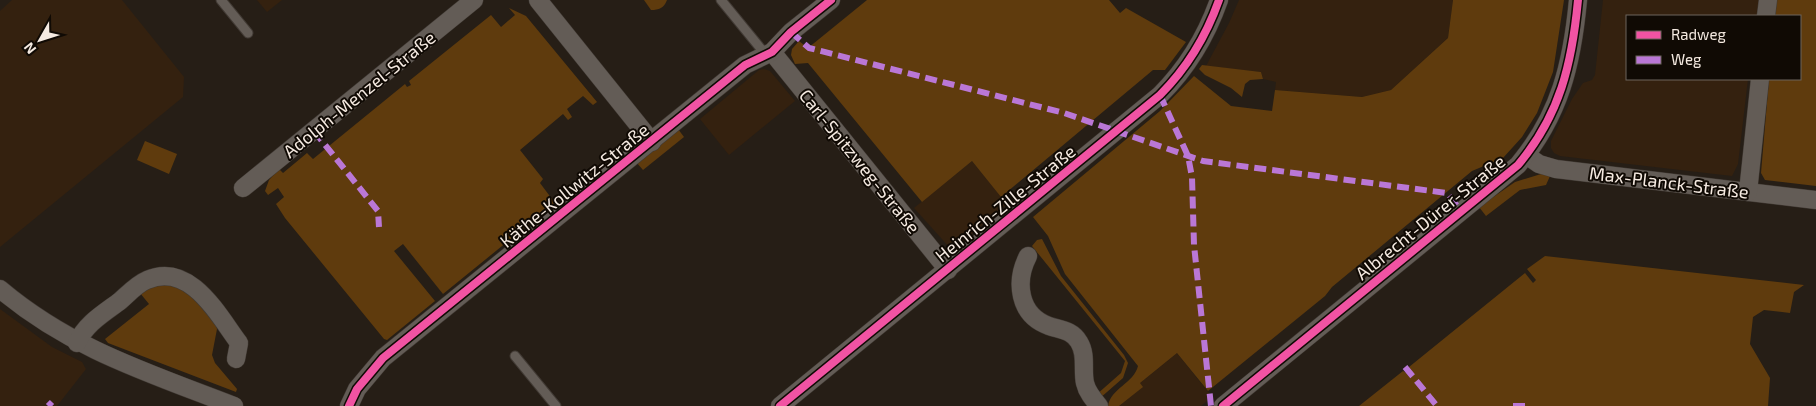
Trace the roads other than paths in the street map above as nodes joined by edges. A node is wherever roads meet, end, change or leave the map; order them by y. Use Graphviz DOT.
graph roads {
  1 [pos="221,0"];
  2 [pos="474,0"];
  3 [pos="538,0"];
  4 [pos="721,0"];
  5 [pos="831,0"];
  6 [pos="1219,0"];
  7 [pos="1578,0"];
  8 [pos="1768,0"];
  9 [pos="1766,15"];
  10 [pos="248,33"];
  11 [pos="769,53"];
  12 [pos="1760,80"];
  13 [pos="652,142"];
  14 [pos="1526,155"];
  15 [pos="243,188"];
  16 [pos="1748,192"];
  17 [pos="1816,200"];
  18 [pos="1028,256"];
  19 [pos="948,270"];
  20 [pos="0,290"];
  21 [pos="77,343"];
  22 [pos="515,356"];
  23 [pos="236,359"];
  24 [pos="234,406"];
  25 [pos="349,406"];
  26 [pos="556,406"];
  27 [pos="780,406"];
  28 [pos="1099,406"];
  29 [pos="1223,406"];
  1 -- 10 [label="lane"];
  2 -- 15 [label="street, Adolph-Menzel-Straße"];
  3 -- 13 [label="street"];
  4 -- 11 [label="lane"];
  5 -- 11 [label="street, Käthe-Kollwitz-Straße"];
  6 -- 19 [label="street, Heinrich-Zille-Straße"];
  7 -- 14 [label="street, Albrecht-Dürer-Straße"];
  8 -- 9 [label="street"];
  11 -- 13 [label="street, Käthe-Kollwitz-Straße"];
  11 -- 19 [label="street, Carl-Spitzweg-Straße"];
  12 -- 16 [label="street"];
  13 -- 25 [label="street, Käthe-Kollwitz-Straße"];
  14 -- 16 [label="street, Max-Planck-Straße"];
  14 -- 29 [label="street, Albrecht-Dürer-Straße"];
  16 -- 17 [label="street, Max-Planck-Straße"];
  18 -- 28 [label="street"];
  19 -- 27 [label="street, Heinrich-Zille-Straße"];
  20 -- 21 [label="street"];
  21 -- 23 [label="street"];
  21 -- 24 [label="street"];
  22 -- 26 [label="lane"];
}
